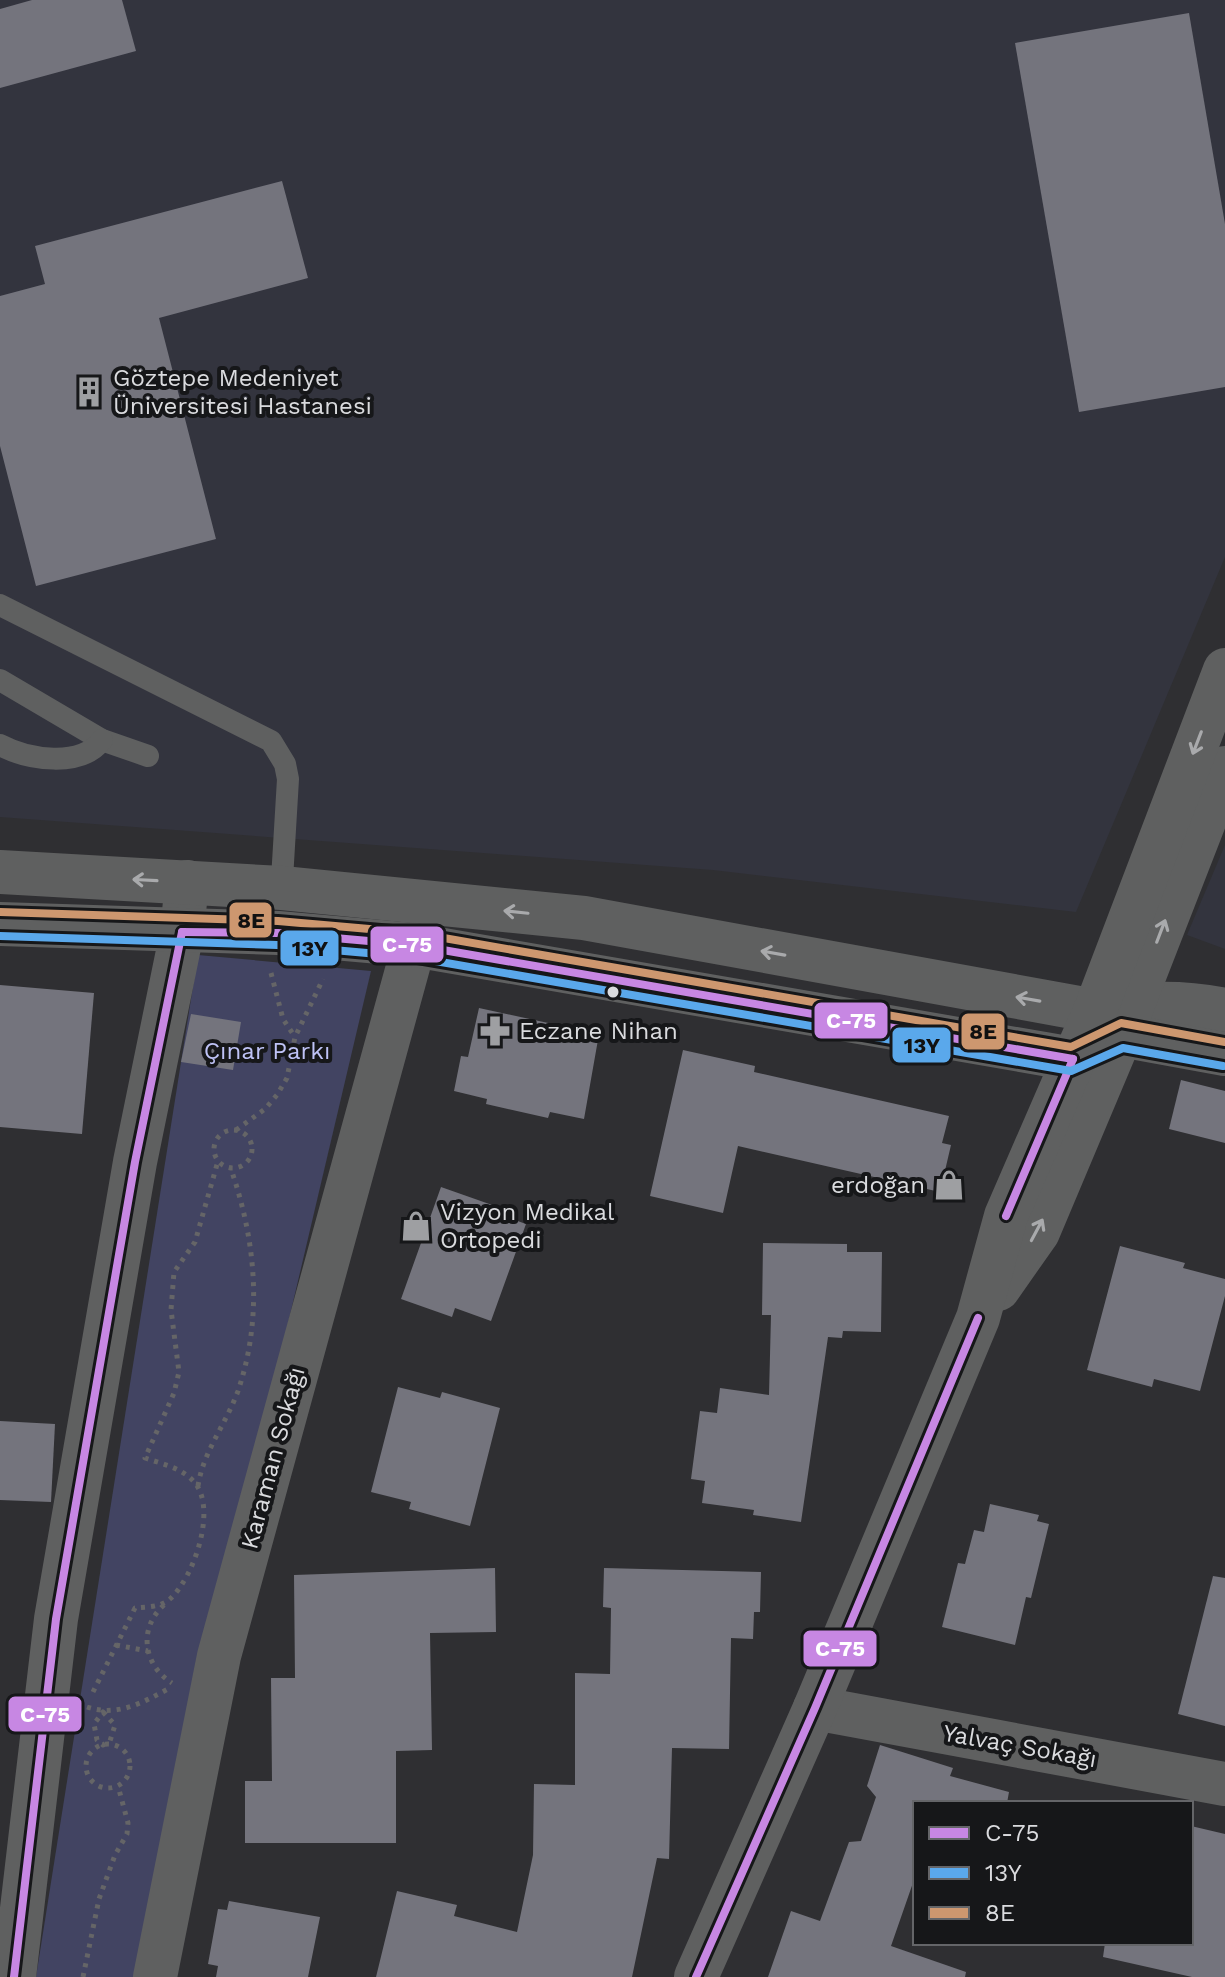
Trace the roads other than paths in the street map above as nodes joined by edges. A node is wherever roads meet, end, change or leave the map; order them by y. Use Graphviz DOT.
graph roads {
  1 [pos="0,605"];
  2 [pos="1225,670"];
  3 [pos="0,680"];
  4 [pos="102,740"];
  5 [pos="0,745"];
  6 [pos="148,756"];
  7 [pos="1225,768"];
  8 [pos="0,872"];
  9 [pos="187,882"];
  10 [pos="282,888"];
  11 [pos="0,924"];
  12 [pos="182,932"];
  13 [pos="278,933"];
  14 [pos="414,945"];
  15 [pos="1225,1010"];
  16 [pos="1116,1016"];
  17 [pos="1225,1054"];
  18 [pos="1073,1059"];
  19 [pos="978,1318"];
  20 [pos="815,1708"];
  21 [pos="1225,1784"];
  22 [pos="14,1977"];
  23 [pos="155,1977"];
  24 [pos="696,1977"];
  1 -- 10 [label="lane"];
  2 -- 16 [label="street, one-way"];
  3 -- 4 [label="lane"];
  4 -- 5 [label="lane"];
  4 -- 6 [label="lane"];
  16 -- 7 [label="street, one-way"];
  9 -- 8 [label="street, one-way"];
  9 -- 10 [label="street"];
  9 -- 12 [label="street"];
  10 -- 13 [label="lane"];
  16 -- 10 [label="street, one-way"];
  11 -- 12 [label="street"];
  12 -- 13 [label="street"];
  12 -- 22 [label="street"];
  13 -- 14 [label="street"];
  14 -- 18 [label="street"];
  14 -- 23 [label="street, Karaman Sokağı"];
  15 -- 16 [label="street"];
  16 -- 17 [label="street"];
  16 -- 18 [label="street"];
  19 -- 16 [label="street, one-way"];
  18 -- 19 [label="street"];
  19 -- 20 [label="street"];
  20 -- 21 [label="street, Yalvaç Sokağı"];
  20 -- 24 [label="street"];
}
